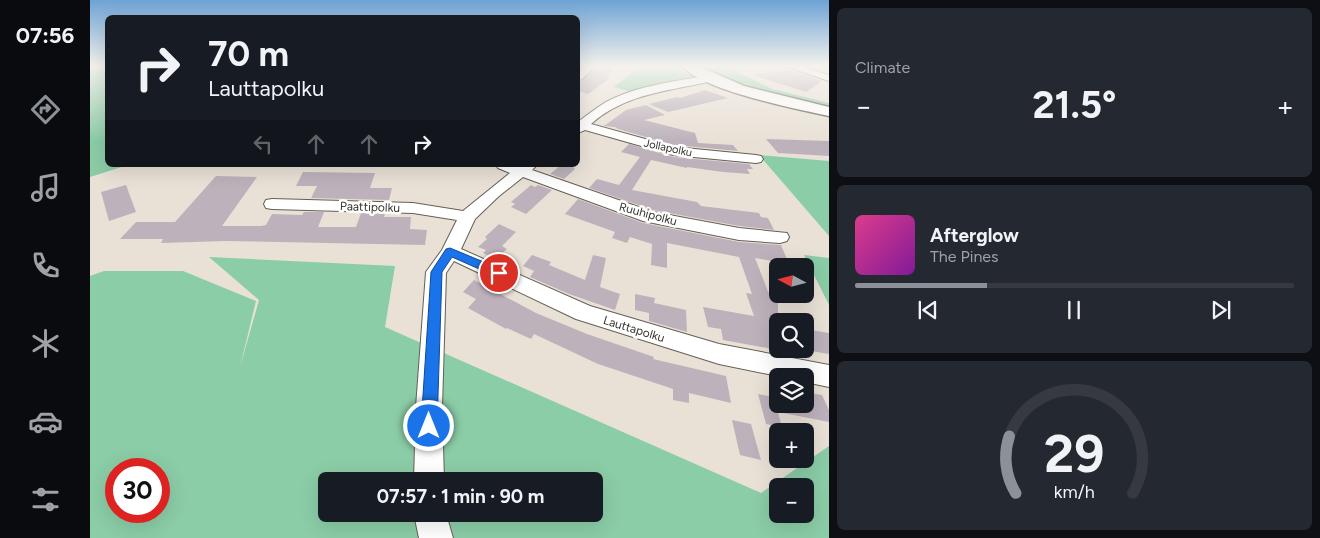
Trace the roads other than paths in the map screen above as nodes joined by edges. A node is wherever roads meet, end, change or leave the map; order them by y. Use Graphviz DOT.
graph roads {
  1 [pos="653,91"];
  2 [pos="751,91"];
  3 [pos="829,112"];
  4 [pos="580,127"];
  5 [pos="756,159"];
  6 [pos="525,169"];
  7 [pos="272,204"];
  8 [pos="467,217"];
  9 [pos="780,236"];
  10 [pos="450,252"];
  11 [pos="829,376"];
  12 [pos="429,472"];
  13 [pos="432,522"];
  14 [pos="436,538"];
  1 -- 4 [label="street"];
  2 -- 3 [label="street"];
  4 -- 5 [label="street, Jollapolku"];
  6 -- 8 [label="street"];
  6 -- 9 [label="street, Ruuhipolku"];
  7 -- 8 [label="street, Paattipolku"];
  8 -- 10 [label="street"];
  10 -- 11 [label="street, Lauttapolku"];
  10 -- 12 [label="street"];
  13 -- 14 [label="street"];
}
